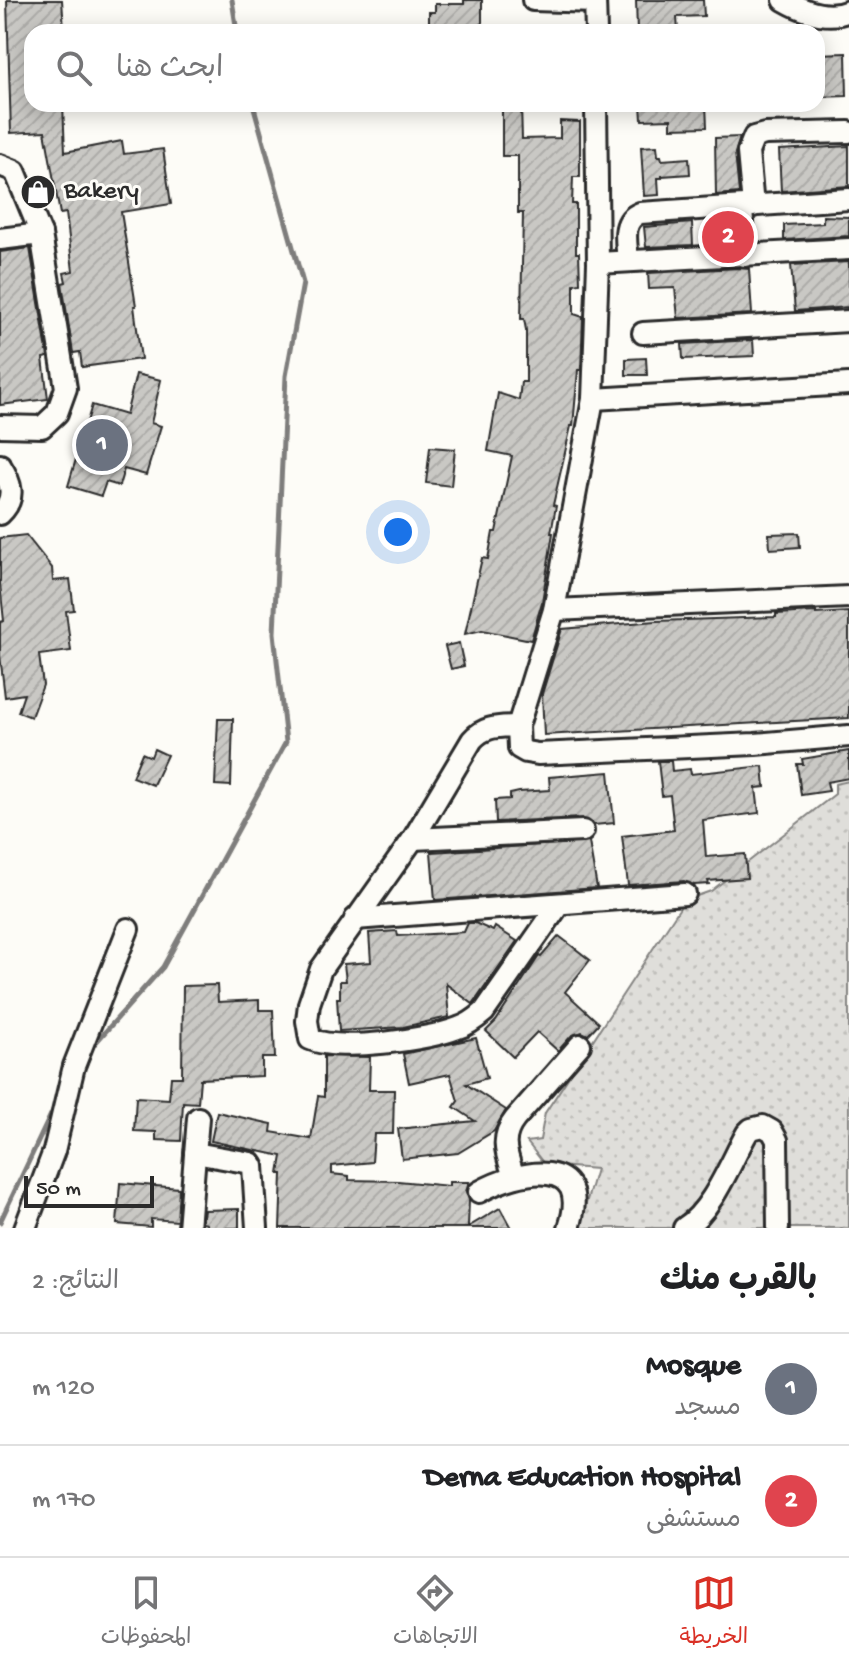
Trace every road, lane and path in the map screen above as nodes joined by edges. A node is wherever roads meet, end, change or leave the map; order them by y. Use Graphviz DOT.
graph roads {
  1 [pos="533,0"];
  2 [pos="784,0"];
  3 [pos="595,1"];
  4 [pos="849,11"];
  5 [pos="596,24"];
  6 [pos="596,112"];
  7 [pos="849,132"];
  8 [pos="0,165"];
  9 [pos="849,199"];
  10 [pos="747,206"];
  11 [pos="41,234"];
  12 [pos="0,239"];
  13 [pos="849,249"];
  14 [pos="745,256"];
  15 [pos="628,261"];
  16 [pos="598,263"];
  17 [pos="849,321"];
  18 [pos="643,333"];
  19 [pos="849,384"];
  20 [pos="593,399"];
  21 [pos="0,426"];
  22 [pos="0,465"];
  23 [pos="0,514"];
  24 [pos="849,597"];
  25 [pos="554,610"];
  26 [pos="518,726"];
  27 [pos="849,736"];
  28 [pos="583,831"];
  29 [pos="413,839"];
  30 [pos="685,894"];
  31 [pos="558,906"];
  32 [pos="355,919"];
  33 [pos="128,929"];
  34 [pos="580,1045"];
  35 [pos="198,1118"];
  36 [pos="195,1153"];
  37 [pos="514,1177"];
  38 [pos="479,1192"];
  39 [pos="25,1228"];
  40 [pos="189,1228"];
  41 [pos="257,1228"];
  42 [pos="569,1228"];
  43 [pos="684,1228"];
  44 [pos="778,1228"];
  1 -- 3 [label="street"];
  2 -- 4 [label="street"];
  3 -- 5 [label="street"];
  6 -- 16 [label="street"];
  7 -- 10 [label="street"];
  8 -- 11 [label="street"];
  9 -- 10 [label="street"];
  10 -- 14 [label="street"];
  10 -- 15 [label="street"];
  11 -- 12 [label="street"];
  11 -- 21 [label="street"];
  13 -- 14 [label="street"];
  14 -- 15 [label="street"];
  15 -- 16 [label="street"];
  16 -- 20 [label="street"];
  17 -- 18 [label="street"];
  19 -- 20 [label="street"];
  20 -- 25 [label="street"];
  22 -- 23 [label="street"];
  24 -- 25 [label="street"];
  25 -- 26 [label="street"];
  26 -- 27 [label="street"];
  26 -- 29 [label="street"];
  28 -- 29 [label="street"];
  29 -- 32 [label="street"];
  30 -- 31 [label="street"];
  31 -- 32 [label="street"];
  31 -- 32 [label="street"];
  33 -- 39 [label="street"];
  34 -- 37 [label="street"];
  35 -- 36 [label="street"];
  36 -- 40 [label="street"];
  36 -- 41 [label="street"];
  37 -- 38 [label="street"];
  37 -- 42 [label="street"];
  43 -- 44 [label="street"];
}
